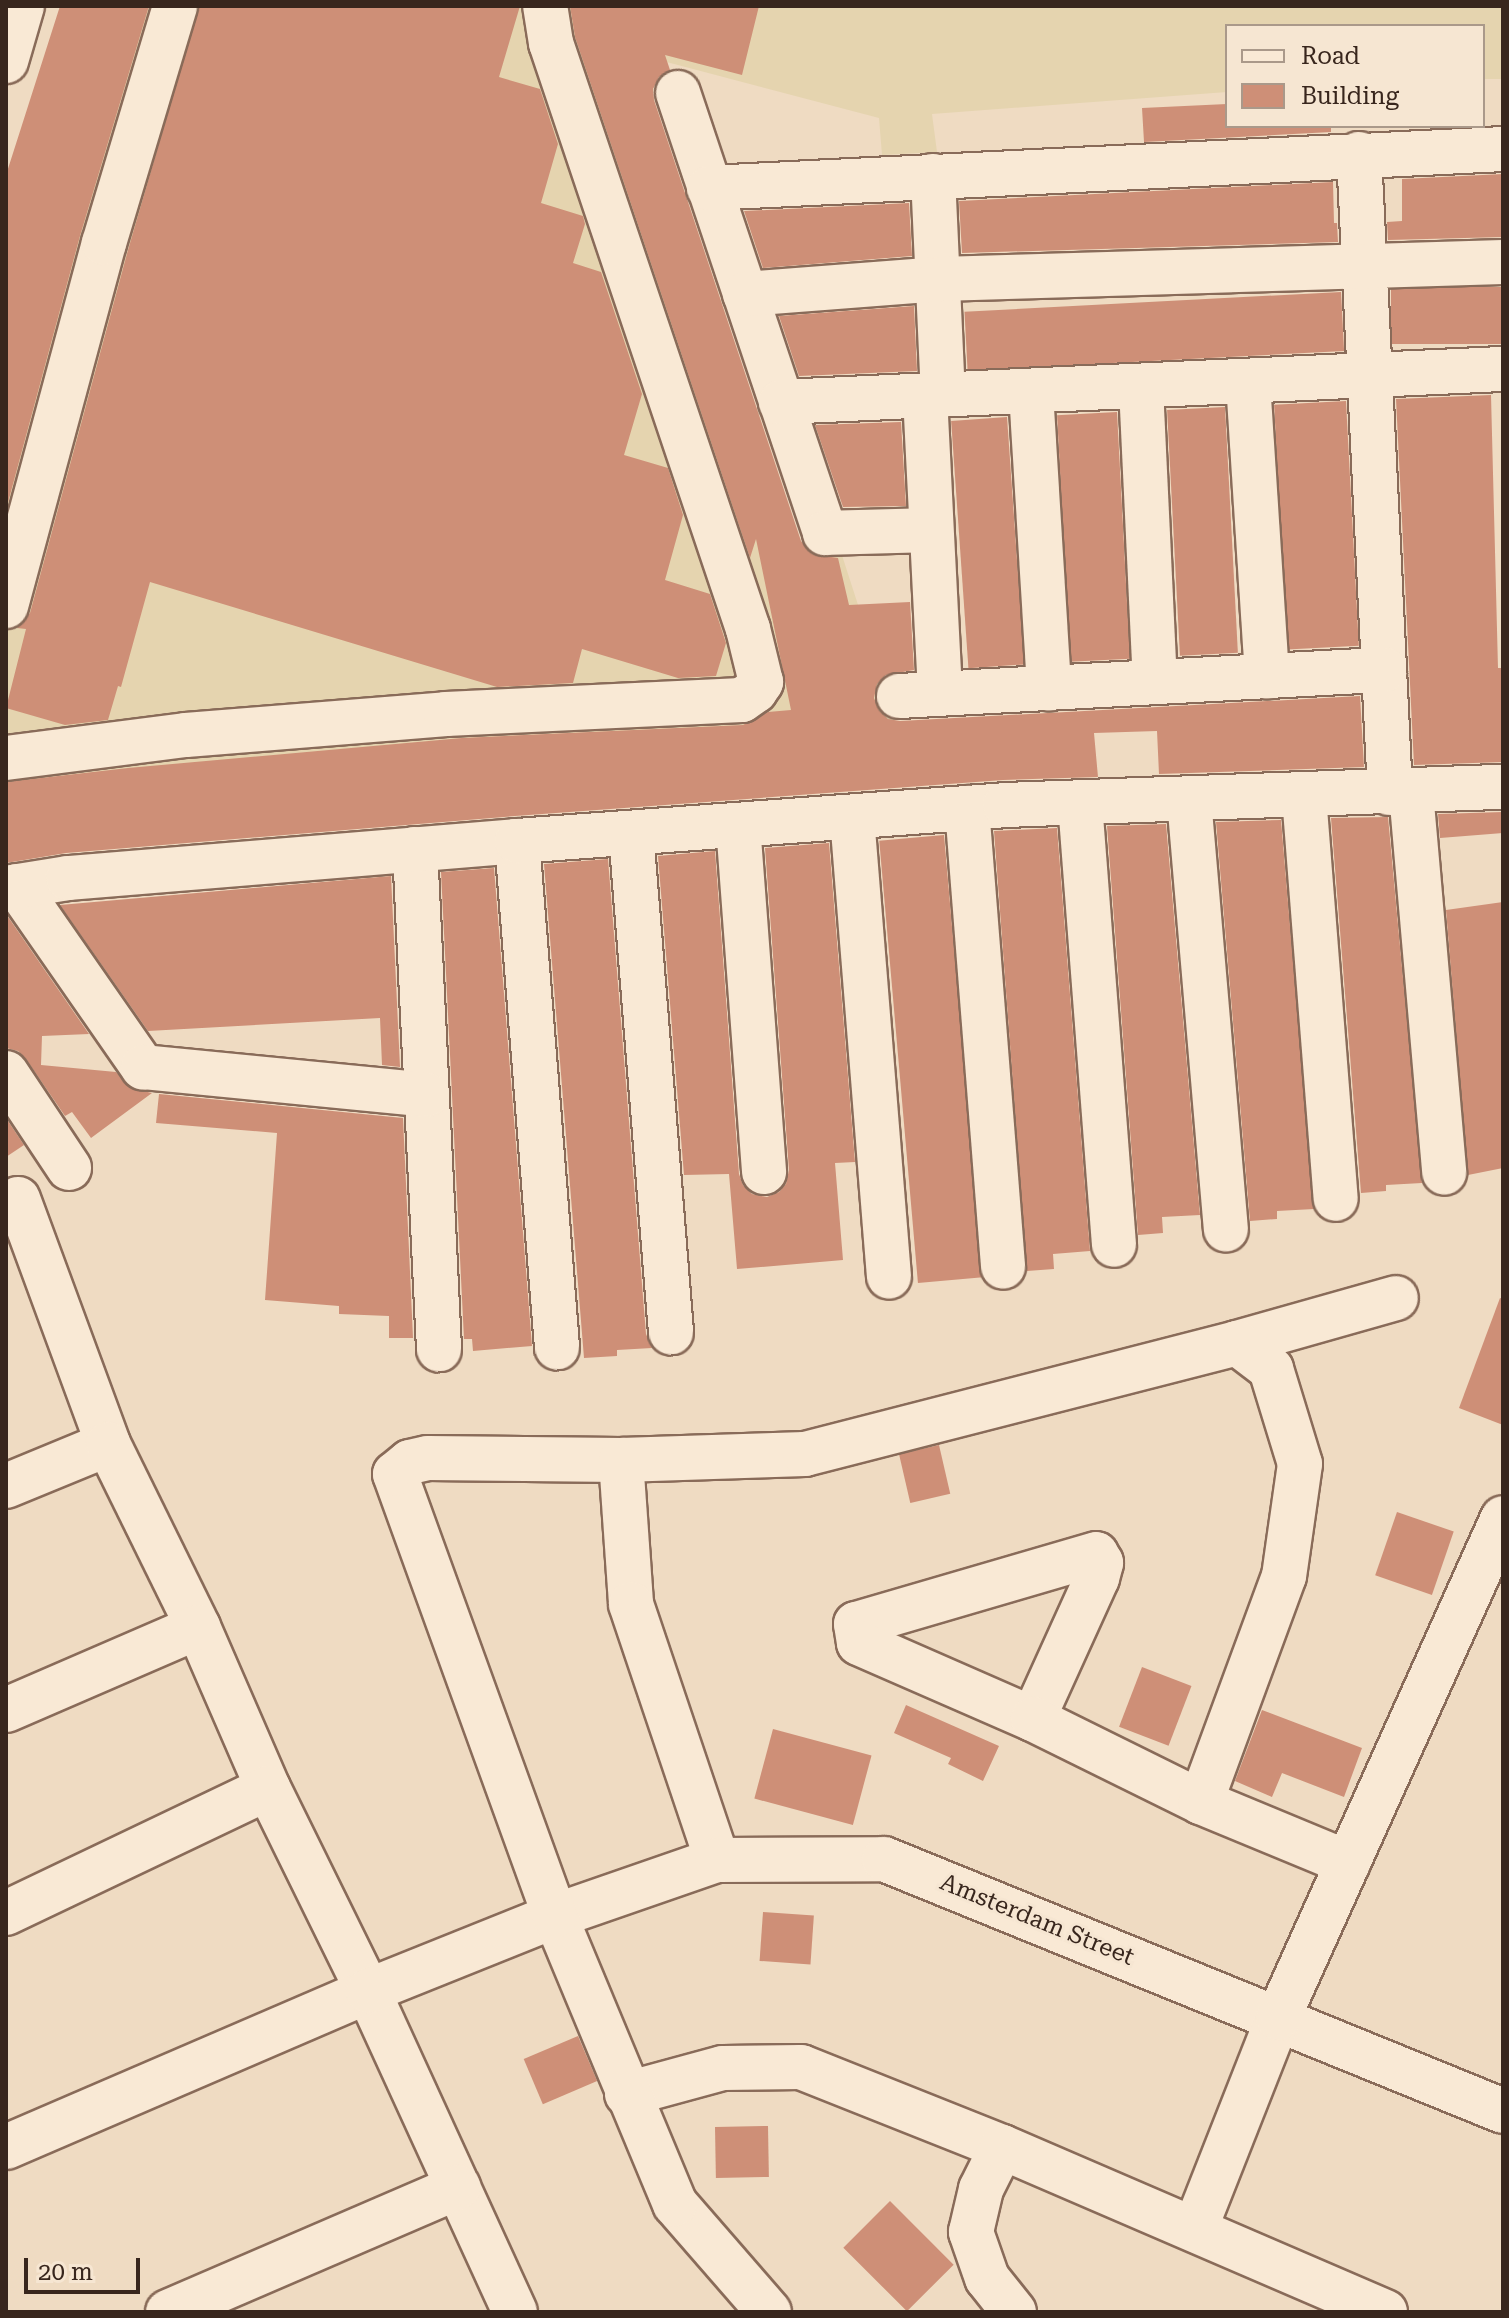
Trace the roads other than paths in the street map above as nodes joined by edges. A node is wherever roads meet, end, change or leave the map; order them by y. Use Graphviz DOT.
graph roads {
  1 [pos="22,6"];
  2 [pos="175,6"];
  3 [pos="545,6"];
  4 [pos="6,61"];
  5 [pos="678,93"];
  6 [pos="1503,149"];
  7 [pos="1359,154"];
  8 [pos="933,176"];
  9 [pos="709,188"];
  10 [pos="1503,262"];
  11 [pos="1364,267"];
  12 [pos="940,279"];
  13 [pos="745,294"];
  14 [pos="1503,369"];
  15 [pos="1370,377"];
  16 [pos="1248,382"];
  17 [pos="1141,387"];
  18 [pos="1031,392"];
  19 [pos="934,396"];
  20 [pos="781,402"];
  21 [pos="930,530"];
  22 [pos="6,606"];
  23 [pos="1384,670"];
  24 [pos="1267,676"];
  25 [pos="1155,682"];
  26 [pos="1049,688"];
  27 [pos="6,758"];
  28 [pos="1503,787"];
  29 [pos="1401,793"];
  30 [pos="1304,796"];
  31 [pos="1189,799"];
  32 [pos="1080,803"];
  33 [pos="967,808"];
  34 [pos="852,817"];
  35 [pos="738,825"];
  36 [pos="631,833"];
  37 [pos="517,841"];
  38 [pos="415,849"];
  39 [pos="11,887"];
  40 [pos="6,1073"];
  41 [pos="427,1095"];
  42 [pos="69,1168"];
  43 [pos="764,1172"];
  44 [pos="1444,1173"];
  45 [pos="18,1199"];
  46 [pos="1336,1199"];
  47 [pos="1226,1229"];
  48 [pos="1114,1245"];
  49 [pos="1003,1267"];
  50 [pos="889,1277"];
  51 [pos="1396,1298"];
  52 [pos="671,1332"];
  53 [pos="1237,1343"];
  54 [pos="557,1347"];
  55 [pos="439,1349"];
  56 [pos="108,1444"];
  57 [pos="621,1460"];
  58 [pos="6,1486"];
  59 [pos="1503,1518"];
  60 [pos="198,1627"];
  61 [pos="6,1710"];
  62 [pos="1033,1719"];
  63 [pos="268,1788"];
  64 [pos="1201,1802"];
  65 [pos="717,1860"];
  66 [pos="1348,1863"];
  67 [pos="6,1913"];
  68 [pos="555,1916"];
  69 [pos="368,1991"];
  70 [pos="1278,2018"];
  71 [pos="627,2094"];
  72 [pos="1503,2111"];
  73 [pos="6,2147"];
  74 [pos="1002,2147"];
  75 [pos="458,2187"];
  76 [pos="1195,2229"];
  77 [pos="168,2312"];
  78 [pos="515,2312"];
  79 [pos="769,2312"];
  80 [pos="1014,2312"];
  81 [pos="1385,2312"];
  1 -- 4 [label="street"];
  2 -- 22 [label="street"];
  3 -- 27 [label="street"];
  5 -- 9 [label="street"];
  6 -- 7 [label="street"];
  7 -- 8 [label="street"];
  7 -- 11 [label="street"];
  8 -- 9 [label="street"];
  8 -- 12 [label="street"];
  9 -- 13 [label="street"];
  10 -- 11 [label="street"];
  11 -- 12 [label="street"];
  11 -- 15 [label="street"];
  12 -- 13 [label="street"];
  12 -- 19 [label="street"];
  13 -- 20 [label="street"];
  14 -- 15 [label="street"];
  15 -- 16 [label="street"];
  15 -- 23 [label="street"];
  16 -- 17 [label="street"];
  16 -- 24 [label="street"];
  17 -- 18 [label="street"];
  17 -- 25 [label="street"];
  18 -- 19 [label="street"];
  18 -- 26 [label="street"];
  19 -- 20 [label="street"];
  19 -- 21 [label="street"];
  20 -- 21 [label="street"];
  21 -- 26 [label="street"];
  23 -- 24 [label="street"];
  23 -- 29 [label="street"];
  24 -- 25 [label="street"];
  25 -- 26 [label="street"];
  28 -- 29 [label="street"];
  29 -- 30 [label="street"];
  29 -- 44 [label="street"];
  30 -- 31 [label="street"];
  30 -- 46 [label="street"];
  31 -- 32 [label="street"];
  31 -- 47 [label="street"];
  32 -- 33 [label="street"];
  32 -- 48 [label="street"];
  33 -- 34 [label="street"];
  33 -- 49 [label="street"];
  34 -- 35 [label="street"];
  34 -- 50 [label="street"];
  35 -- 36 [label="street"];
  35 -- 43 [label="street"];
  36 -- 37 [label="street"];
  36 -- 52 [label="street"];
  37 -- 38 [label="street"];
  37 -- 54 [label="street"];
  38 -- 39 [label="street"];
  38 -- 41 [label="street"];
  39 -- 41 [label="street"];
  40 -- 42 [label="street"];
  41 -- 55 [label="street"];
  45 -- 56 [label="street"];
  51 -- 53 [label="street"];
  53 -- 57 [label="street"];
  53 -- 64 [label="street"];
  56 -- 58 [label="street"];
  56 -- 60 [label="street"];
  57 -- 65 [label="street"];
  57 -- 68 [label="street"];
  59 -- 66 [label="street"];
  60 -- 61 [label="street"];
  60 -- 63 [label="street"];
  62 -- 62 [label="street"];
  62 -- 64 [label="street"];
  63 -- 67 [label="street"];
  63 -- 69 [label="street"];
  64 -- 66 [label="street"];
  65 -- 68 [label="street, Amsterdam Street"];
  65 -- 70 [label="street, Amsterdam Street"];
  66 -- 70 [label="street"];
  68 -- 69 [label="street, Amsterdam Street"];
  68 -- 71 [label="street"];
  69 -- 73 [label="street, Amsterdam Street"];
  69 -- 75 [label="street"];
  70 -- 72 [label="street, Amsterdam Street"];
  70 -- 76 [label="street"];
  71 -- 74 [label="street"];
  71 -- 79 [label="street"];
  74 -- 76 [label="street"];
  74 -- 80 [label="street"];
  75 -- 77 [label="street"];
  75 -- 78 [label="street"];
  76 -- 81 [label="street"];
}
